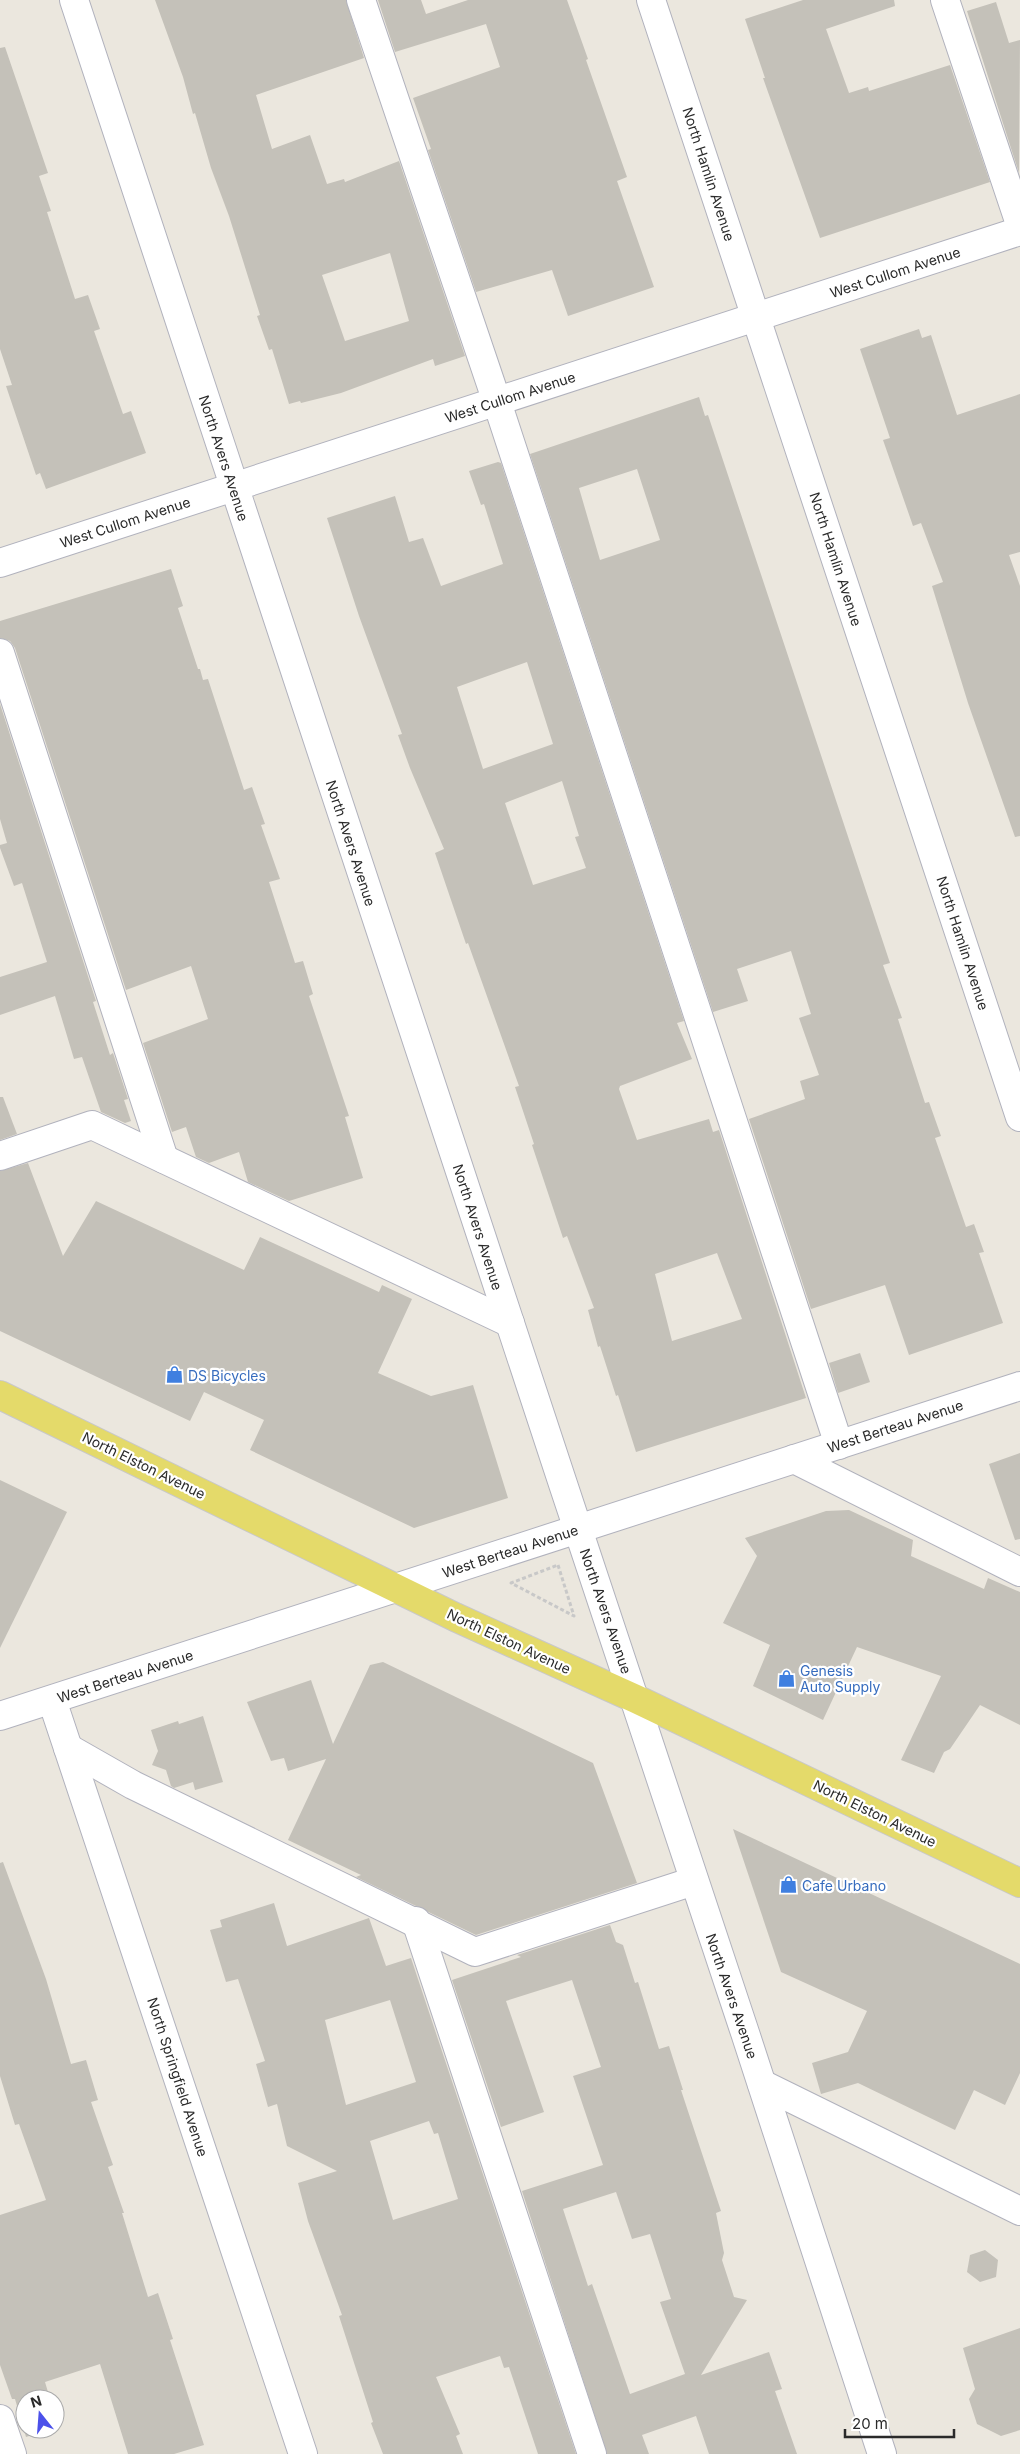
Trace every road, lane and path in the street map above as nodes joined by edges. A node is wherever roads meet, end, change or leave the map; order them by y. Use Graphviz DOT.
graph roads {
  1 [pos="74,0"];
  2 [pos="361,0"];
  3 [pos="651,0"];
  4 [pos="945,0"];
  5 [pos="1020,224"];
  6 [pos="1020,231"];
  7 [pos="756,317"];
  8 [pos="496,402"];
  9 [pos="233,487"];
  10 [pos="0,563"];
  11 [pos="0,653"];
  12 [pos="1020,1117"];
  13 [pos="0,1156"];
  14 [pos="164,1159"];
  15 [pos="510,1323"];
  16 [pos="1020,1386"];
  17 [pos="0,1395"];
  18 [pos="839,1444"];
  19 [pos="794,1459"];
  20 [pos="578,1529"];
  21 [pos="1020,1572"];
  22 [pos="511,1583"];
  23 [pos="397,1587"];
  24 [pos="636,1699"];
  25 [pos="52,1700"];
  26 [pos="0,1716"];
  27 [pos="68,1748"];
  28 [pos="694,1881"];
  29 [pos="1020,1882"];
  30 [pos="416,1921"];
  31 [pos="762,2084"];
  32 [pos="1020,2211"];
  33 [pos="0,2419"];
  34 [pos="12,2454"];
  35 [pos="303,2454"];
  36 [pos="592,2454"];
  37 [pos="882,2454"];
  1 -- 9 [label="street, North Avers Avenue"];
  2 -- 8 [label="street"];
  3 -- 7 [label="street, North Hamlin Avenue"];
  4 -- 5 [label="street"];
  6 -- 7 [label="street, West Cullom Avenue"];
  7 -- 8 [label="street, West Cullom Avenue"];
  7 -- 12 [label="street, North Hamlin Avenue"];
  8 -- 9 [label="street, West Cullom Avenue"];
  8 -- 18 [label="street"];
  9 -- 10 [label="street, West Cullom Avenue"];
  9 -- 15 [label="street, North Avers Avenue"];
  11 -- 14 [label="street"];
  13 -- 14 [label="street"];
  14 -- 15 [label="street"];
  15 -- 20 [label="street, North Avers Avenue"];
  16 -- 18 [label="street, West Berteau Avenue"];
  17 -- 23 [label="main road, North Elston Avenue"];
  18 -- 19 [label="street, West Berteau Avenue"];
  19 -- 20 [label="street, West Berteau Avenue"];
  19 -- 21 [label="street"];
  20 -- 23 [label="street, West Berteau Avenue"];
  20 -- 24 [label="street, North Avers Avenue"];
  22 -- 22 [label="path"];
  23 -- 24 [label="main road, North Elston Avenue"];
  23 -- 25 [label="street, West Berteau Avenue"];
  24 -- 28 [label="street, North Avers Avenue"];
  24 -- 29 [label="main road, North Elston Avenue"];
  25 -- 26 [label="street, West Berteau Avenue"];
  25 -- 27 [label="street, North Springfield Avenue"];
  27 -- 30 [label="street"];
  27 -- 35 [label="street, North Springfield Avenue"];
  28 -- 30 [label="street"];
  28 -- 31 [label="street, North Avers Avenue"];
  30 -- 36 [label="street"];
  31 -- 32 [label="street"];
  31 -- 37 [label="street, North Avers Avenue"];
  33 -- 34 [label="street"];
}
